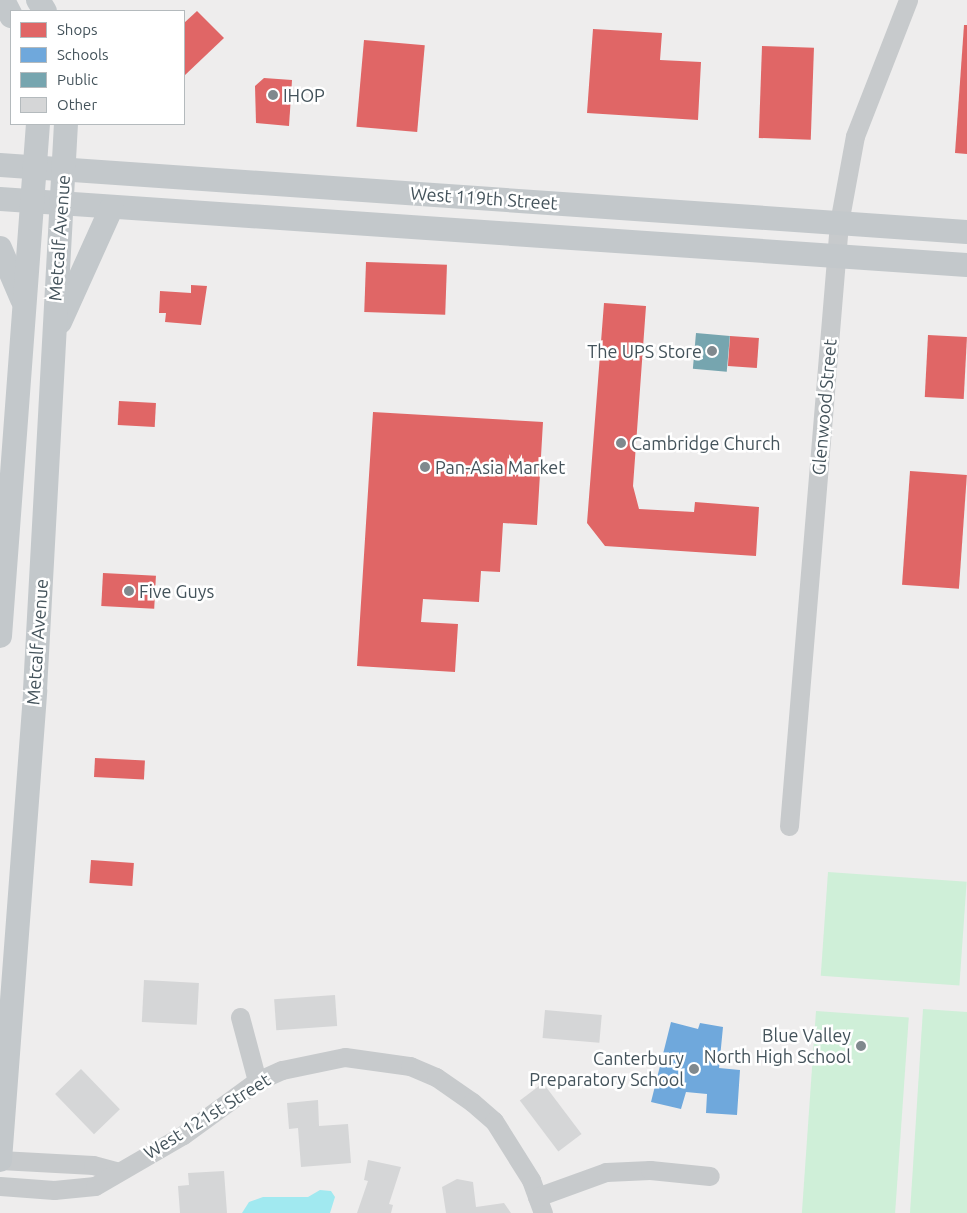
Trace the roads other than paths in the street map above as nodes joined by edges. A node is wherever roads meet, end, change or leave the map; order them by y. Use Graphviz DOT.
graph roads {
  1 [pos="3,0"];
  2 [pos="908,0"];
  3 [pos="10,14"];
  4 [pos="38,125"];
  5 [pos="66,125"];
  6 [pos="0,165"];
  7 [pos="36,168"];
  8 [pos="64,170"];
  9 [pos="0,199"];
  10 [pos="35,202"];
  11 [pos="62,204"];
  12 [pos="112,207"];
  13 [pos="839,223"];
  14 [pos="967,232"];
  15 [pos="0,248"];
  16 [pos="836,256"];
  17 [pos="967,265"];
  18 [pos="26,309"];
  19 [pos="51,347"];
  20 [pos="0,636"];
  21 [pos="789,826"];
  22 [pos="240,1017"];
  23 [pos="257,1081"];
  24 [pos="0,1160"];
  25 [pos="116,1171"];
  26 [pos="710,1176"];
  27 [pos="0,1186"];
  28 [pos="540,1205"];
  1 -- 3 [label="main road"];
  2 -- 13 [label="street, Glenwood Street"];
  4 -- 7 [label="main road, Metcalf Avenue"];
  5 -- 8 [label="main road, Metcalf Avenue"];
  6 -- 7 [label="main road, West 119th Street"];
  7 -- 8 [label="main road, West 119th Street"];
  7 -- 10 [label="main road, Metcalf Avenue"];
  8 -- 11 [label="main road, Metcalf Avenue"];
  8 -- 13 [label="main road, West 119th Street"];
  9 -- 10 [label="main road, West 119th Street"];
  10 -- 11 [label="main road, West 119th Street"];
  10 -- 18 [label="main road, Metcalf Avenue"];
  11 -- 12 [label="main road, West 119th Street"];
  11 -- 19 [label="main road, Metcalf Avenue"];
  12 -- 16 [label="main road, West 119th Street"];
  12 -- 19 [label="main road"];
  13 -- 14 [label="main road, West 119th Street"];
  13 -- 16 [label="street, Glenwood Street"];
  15 -- 18 [label="main road"];
  16 -- 17 [label="main road, West 119th Street"];
  16 -- 21 [label="street, Glenwood Street"];
  18 -- 20 [label="main road, Metcalf Avenue"];
  19 -- 24 [label="main road, Metcalf Avenue"];
  22 -- 23 [label="street"];
  23 -- 25 [label="street, West 121st Street"];
  23 -- 28 [label="street, West 121st Street"];
  24 -- 25 [label="street"];
  25 -- 27 [label="street, West 121st Street"];
  26 -- 28 [label="street, West 121st Street"];
}
